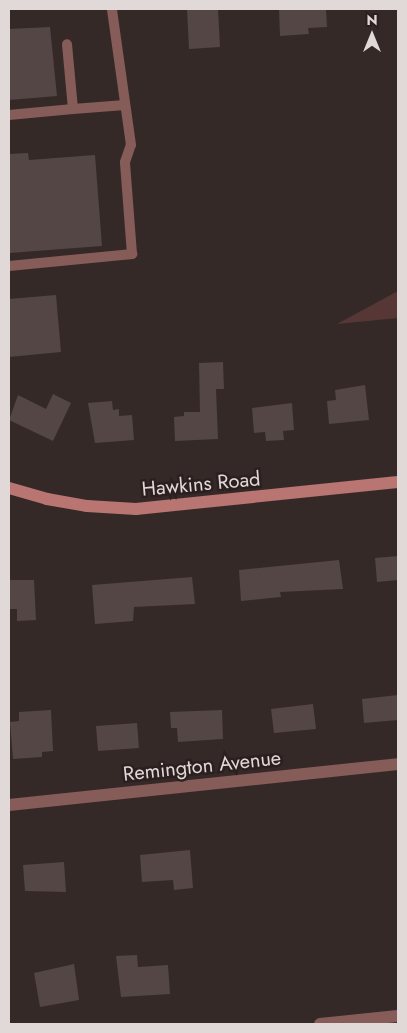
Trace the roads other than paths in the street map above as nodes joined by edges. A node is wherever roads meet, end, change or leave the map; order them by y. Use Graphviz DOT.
graph roads {
  1 [pos="112,9"];
  2 [pos="67,44"];
  3 [pos="125,105"];
  4 [pos="72,109"];
  5 [pos="9,115"];
  6 [pos="9,266"];
  7 [pos="398,482"];
  8 [pos="9,484"];
  9 [pos="13,491"];
  10 [pos="398,764"];
  11 [pos="9,805"];
  12 [pos="398,1016"];
  13 [pos="320,1024"];
  1 -- 3 [label="lane"];
  2 -- 4 [label="lane"];
  3 -- 4 [label="lane"];
  3 -- 6 [label="lane"];
  4 -- 5 [label="lane"];
  7 -- 9 [label="street, Hawkins Road"];
  8 -- 9 [label="street"];
  10 -- 11 [label="street, Remington Avenue"];
  12 -- 13 [label="street"];
}
